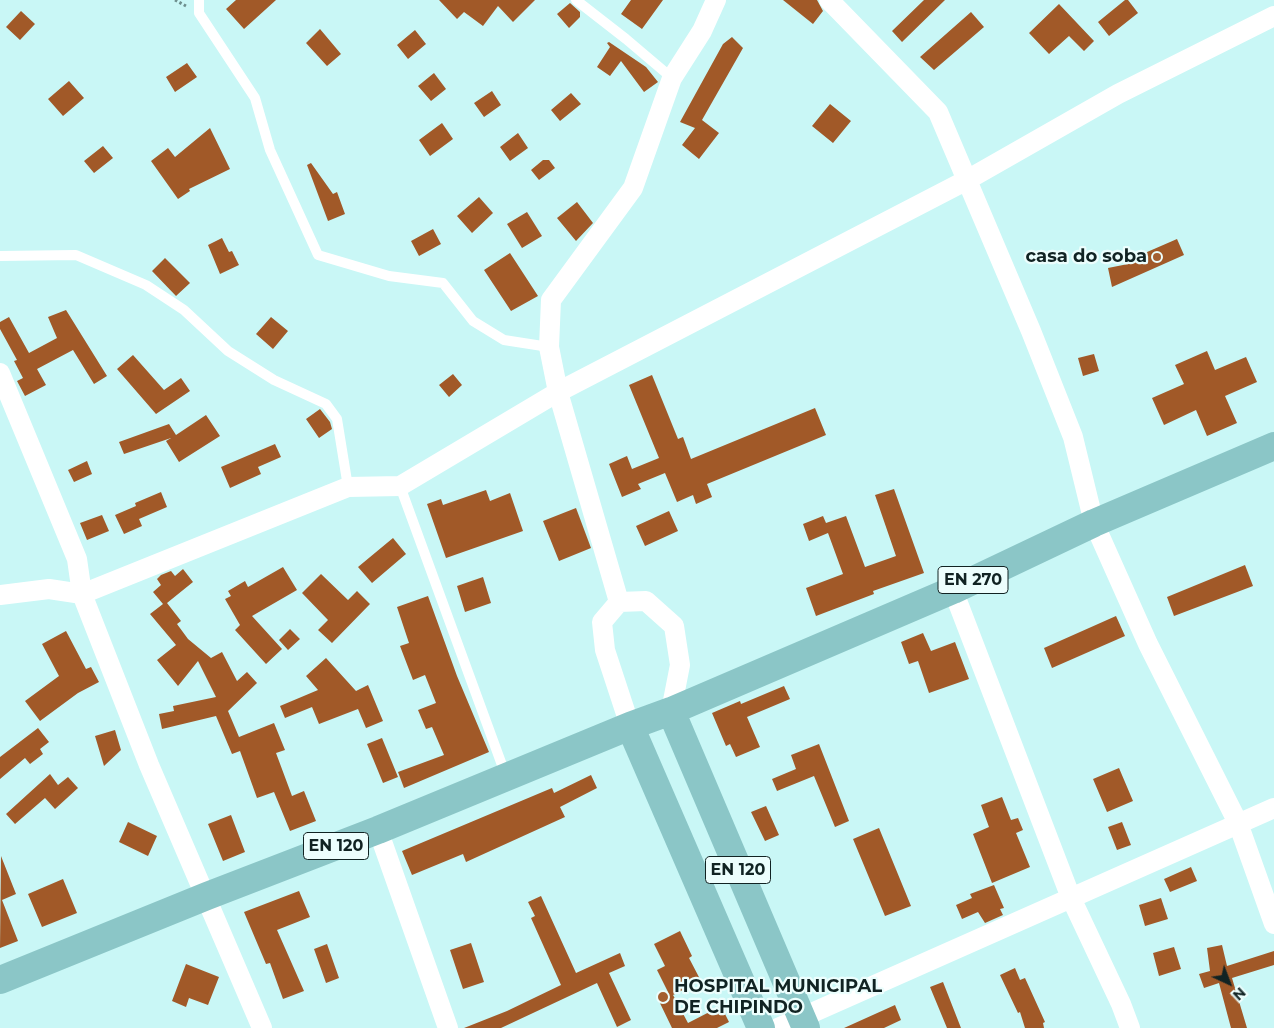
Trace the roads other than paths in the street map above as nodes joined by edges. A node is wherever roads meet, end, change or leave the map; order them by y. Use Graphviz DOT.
graph roads {
  1 [pos="199,0"];
  2 [pos="576,0"];
  3 [pos="716,0"];
  4 [pos="829,0"];
  5 [pos="1274,16"];
  6 [pos="672,78"];
  7 [pos="967,180"];
  8 [pos="0,256"];
  9 [pos="549,347"];
  10 [pos="0,373"];
  11 [pos="558,392"];
  12 [pos="1274,446"];
  13 [pos="400,486"];
  14 [pos="348,487"];
  15 [pos="1094,523"];
  16 [pos="953,590"];
  17 [pos="0,594"];
  18 [pos="82,594"];
  19 [pos="620,602"];
  20 [pos="671,712"];
  21 [pos="630,726"];
  22 [pos="507,776"];
  23 [pos="1274,808"];
  24 [pos="1238,823"];
  25 [pos="378,830"];
  26 [pos="726,844"];
  27 [pos="687,860"];
  28 [pos="207,896"];
  29 [pos="1071,898"];
  30 [pos="1274,924"];
  31 [pos="0,980"];
  32 [pos="795,1024"];
  33 [pos="262,1028"];
  34 [pos="448,1028"];
  35 [pos="761,1028"];
  36 [pos="1130,1028"];
  1 -- 9 [label="lane"];
  2 -- 6 [label="lane"];
  3 -- 6 [label="street"];
  4 -- 7 [label="street"];
  5 -- 7 [label="street"];
  6 -- 9 [label="street"];
  7 -- 11 [label="street"];
  7 -- 15 [label="street"];
  8 -- 14 [label="lane"];
  9 -- 11 [label="street"];
  10 -- 18 [label="street"];
  11 -- 13 [label="street"];
  11 -- 19 [label="street"];
  12 -- 15 [label="main road, EN 270"];
  13 -- 14 [label="street"];
  13 -- 22 [label="lane"];
  14 -- 18 [label="street"];
  15 -- 16 [label="main road, EN 270"];
  15 -- 24 [label="street"];
  16 -- 20 [label="main road, EN 270"];
  16 -- 29 [label="street"];
  17 -- 18 [label="street"];
  18 -- 28 [label="street"];
  19 -- 20 [label="street"];
  19 -- 21 [label="street"];
  20 -- 21 [label="main road, EN 120"];
  20 -- 26 [label="main road, EN 120"];
  21 -- 22 [label="main road, EN 120"];
  21 -- 27 [label="main road, EN 120"];
  22 -- 25 [label="main road, EN 120"];
  23 -- 24 [label="street"];
  24 -- 29 [label="street"];
  24 -- 30 [label="street"];
  25 -- 28 [label="main road, EN 120"];
  25 -- 34 [label="street"];
  26 -- 27 [label="main road"];
  26 -- 32 [label="main road, EN 120"];
  27 -- 35 [label="main road, EN 120"];
  28 -- 31 [label="main road, EN 120"];
  28 -- 33 [label="street"];
  29 -- 32 [label="street"];
  29 -- 36 [label="street"];
}
